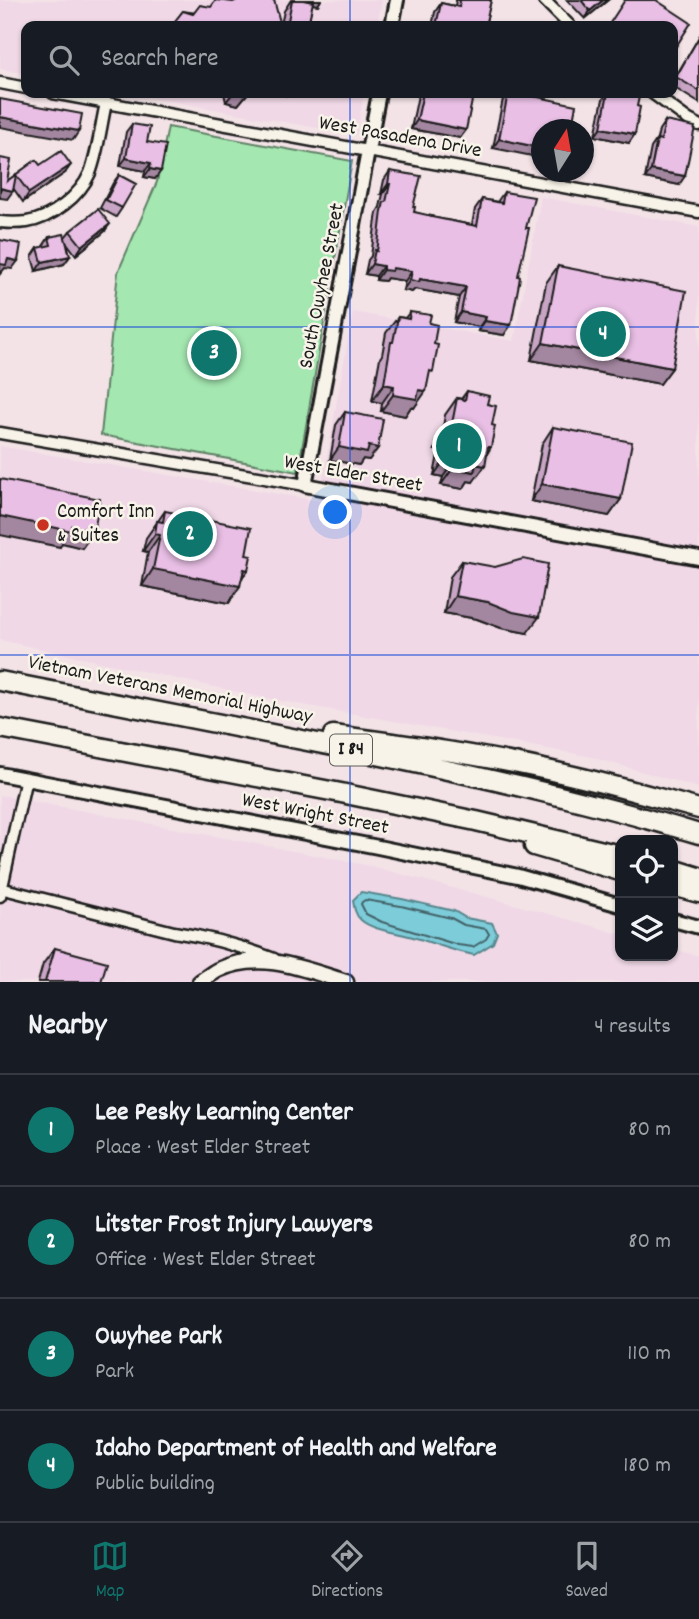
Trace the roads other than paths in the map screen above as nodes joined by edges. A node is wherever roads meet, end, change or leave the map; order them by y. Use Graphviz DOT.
graph roads {
  1 [pos="397,0"];
  2 [pos="544,0"];
  3 [pos="393,21"];
  4 [pos="565,21"];
  5 [pos="0,83"];
  6 [pos="21,87"];
  7 [pos="80,98"];
  8 [pos="378,98"];
  9 [pos="660,98"];
  10 [pos="106,103"];
  11 [pos="699,125"];
  12 [pos="368,152"];
  13 [pos="699,212"];
  14 [pos="0,222"];
  15 [pos="0,433"];
  16 [pos="305,485"];
  17 [pos="699,558"];
  18 [pos="0,681"];
  19 [pos="211,721"];
  20 [pos="0,728"];
  21 [pos="0,774"];
  22 [pos="26,778"];
  23 [pos="341,793"];
  24 [pos="699,809"];
  25 [pos="699,834"];
  26 [pos="615,854"];
  27 [pos="615,870"];
  28 [pos="678,871"];
  29 [pos="699,877"];
  30 [pos="678,888"];
  31 [pos="1,891"];
  32 [pos="699,894"];
  33 [pos="615,904"];
  34 [pos="678,921"];
  35 [pos="699,927"];
  36 [pos="282,962"];
  37 [pos="200,982"];
  38 [pos="346,982"];
  1 -- 3 [label="street"];
  2 -- 4 [label="street"];
  5 -- 6 [label="street"];
  7 -- 10 [label="street, West Pasadena Drive"];
  8 -- 12 [label="street, South Owyhee Street"];
  9 -- 11 [label="street"];
  10 -- 12 [label="street, West Pasadena Drive"];
  10 -- 14 [label="street"];
  12 -- 13 [label="street, West Pasadena Drive"];
  12 -- 16 [label="street, South Owyhee Street"];
  15 -- 16 [label="street, West Elder Street"];
  16 -- 17 [label="street, West Elder Street"];
  18 -- 19 [label="highway, Vietnam Veterans Memorial Highway / I 84"];
  19 -- 24 [label="highway"];
  19 -- 25 [label="highway, Vietnam Veterans Memorial Highway / I 84"];
  20 -- 23 [label="highway, I 84"];
  21 -- 22 [label="street, West Wright Street"];
  22 -- 31 [label="street"];
  22 -- 33 [label="street, West Wright Street"];
  23 -- 26 [label="highway, I 84"];
  23 -- 27 [label="highway"];
  28 -- 29 [label="highway"];
  30 -- 32 [label="highway"];
  31 -- 36 [label="street"];
  34 -- 35 [label="street"];
  36 -- 37 [label="main road"];
  36 -- 38 [label="main road"];
}
